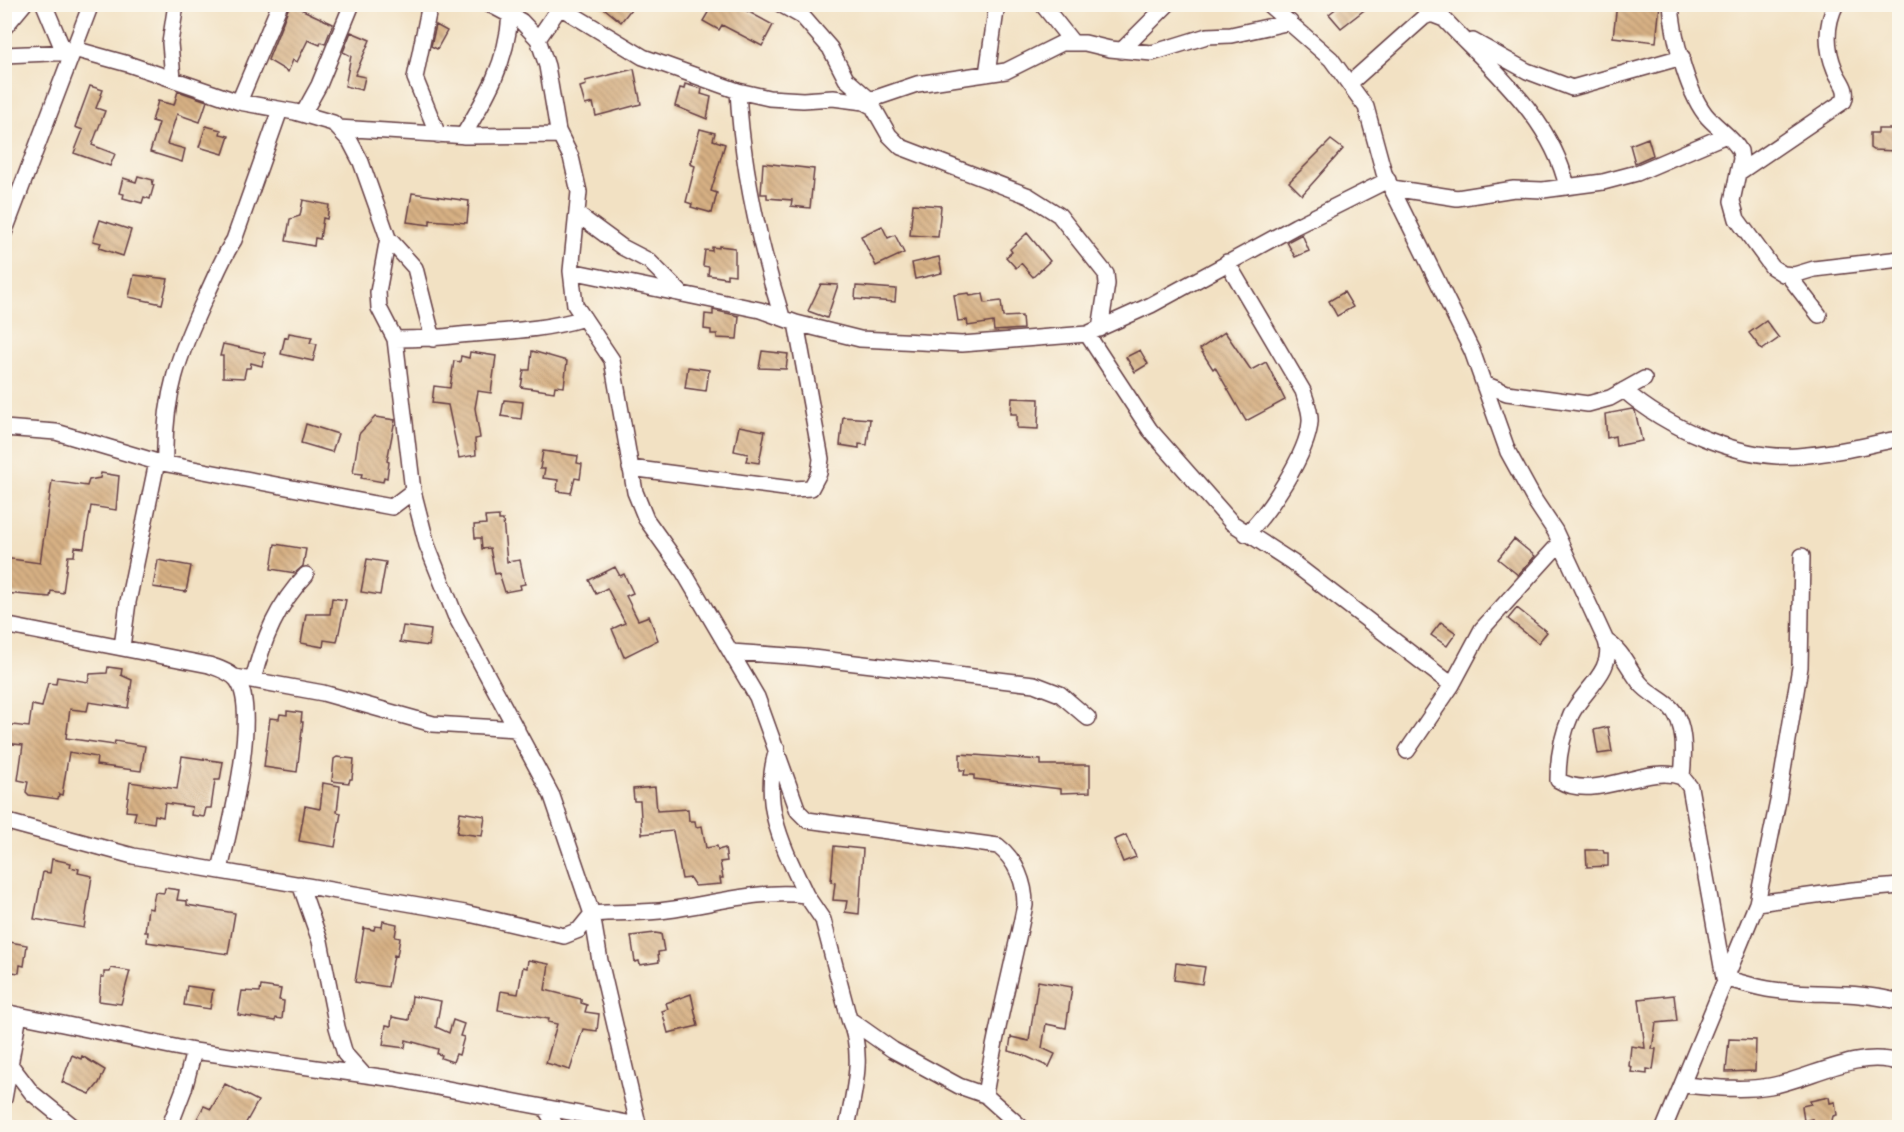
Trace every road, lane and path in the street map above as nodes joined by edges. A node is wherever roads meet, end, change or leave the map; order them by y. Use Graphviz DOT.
graph roads {
  1 [pos="24,4"];
  2 [pos="44,4"];
  3 [pos="91,4"];
  4 [pos="176,4"];
  5 [pos="280,4"];
  6 [pos="352,4"];
  7 [pos="430,4"];
  8 [pos="489,4"];
  9 [pos="780,4"];
  10 [pos="997,4"];
  11 [pos="1042,4"];
  12 [pos="1168,4"];
  13 [pos="1268,4"];
  14 [pos="1671,4"];
  15 [pos="1836,4"];
  16 [pos="561,6"];
  17 [pos="510,15"];
  18 [pos="1290,22"];
  19 [pos="4,28"];
  20 [pos="1458,34"];
  21 [pos="538,39"];
  22 [pos="1073,43"];
  23 [pos="71,51"];
  24 [pos="1121,51"];
  25 [pos="4,55"];
  26 [pos="1682,57"];
  27 [pos="987,74"];
  28 [pos="173,79"];
  29 [pos="1349,84"];
  30 [pos="738,91"];
  31 [pos="867,101"];
  32 [pos="239,102"];
  33 [pos="280,110"];
  34 [pos="303,114"];
  35 [pos="338,128"];
  36 [pos="438,135"];
  37 [pos="560,135"];
  38 [pos="1726,135"];
  39 [pos="463,136"];
  40 [pos="1738,173"];
  41 [pos="1390,184"];
  42 [pos="1567,187"];
  43 [pos="577,214"];
  44 [pos="4,233"];
  45 [pos="388,238"];
  46 [pos="1899,259"];
  47 [pos="1227,262"];
  48 [pos="571,271"];
  49 [pos="1788,275"];
  50 [pos="680,292"];
  51 [pos="1819,315"];
  52 [pos="584,318"];
  53 [pos="789,320"];
  54 [pos="1094,331"];
  55 [pos="395,339"];
  56 [pos="433,339"];
  57 [pos="1644,379"];
  58 [pos="1484,384"];
  59 [pos="1624,390"];
  60 [pos="4,428"];
  61 [pos="1892,440"];
  62 [pos="161,462"];
  63 [pos="630,468"];
  64 [pos="413,491"];
  65 [pos="1246,534"];
  66 [pos="1560,543"];
  67 [pos="1802,556"];
  68 [pos="306,575"];
  69 [pos="4,626"];
  70 [pos="1606,641"];
  71 [pos="122,647"];
  72 [pos="731,652"];
  73 [pos="235,677"];
  74 [pos="253,681"];
  75 [pos="1452,684"];
  76 [pos="1088,718"];
  77 [pos="517,729"];
  78 [pos="777,749"];
  79 [pos="1407,751"];
  80 [pos="1682,777"];
  81 [pos="4,821"];
  82 [pos="220,870"];
  83 [pos="300,884"];
  84 [pos="1899,886"];
  85 [pos="806,896"];
  86 [pos="1757,903"];
  87 [pos="592,914"];
  88 [pos="1724,978"];
  89 [pos="1899,1002"];
  90 [pos="12,1013"];
  91 [pos="849,1019"];
  92 [pos="194,1052"];
  93 [pos="1899,1063"];
  94 [pos="12,1067"];
  95 [pos="363,1074"];
  96 [pos="1682,1085"];
  97 [pos="985,1095"];
  98 [pos="4,1099"];
  99 [pos="545,1108"];
  100 [pos="638,1126"];
  101 [pos="75,1128"];
  102 [pos="169,1128"];
  103 [pos="557,1128"];
  104 [pos="847,1128"];
  105 [pos="1022,1128"];
  106 [pos="1664,1128"];
  1 -- 19 [label="street"];
  2 -- 23 [label="street"];
  3 -- 23 [label="street"];
  4 -- 28 [label="street"];
  5 -- 32 [label="street"];
  6 -- 34 [label="street"];
  7 -- 36 [label="street"];
  8 -- 17 [label="street"];
  9 -- 31 [label="street"];
  10 -- 27 [label="street"];
  11 -- 22 [label="street"];
  12 -- 24 [label="street"];
  13 -- 18 [label="street"];
  14 -- 26 [label="street"];
  15 -- 40 [label="street"];
  16 -- 21 [label="street"];
  16 -- 30 [label="street"];
  17 -- 21 [label="street"];
  17 -- 39 [label="street"];
  18 -- 24 [label="street"];
  18 -- 29 [label="street"];
  20 -- 26 [label="street"];
  20 -- 29 [label="street"];
  20 -- 42 [label="street"];
  21 -- 37 [label="street"];
  22 -- 24 [label="street"];
  22 -- 27 [label="street"];
  23 -- 25 [label="street"];
  23 -- 28 [label="street"];
  23 -- 44 [label="street"];
  26 -- 38 [label="street"];
  27 -- 31 [label="street"];
  28 -- 32 [label="street"];
  29 -- 41 [label="street"];
  30 -- 31 [label="street"];
  30 -- 53 [label="street"];
  31 -- 54 [label="street"];
  32 -- 33 [label="street"];
  33 -- 34 [label="street"];
  33 -- 62 [label="street"];
  34 -- 35 [label="street"];
  35 -- 36 [label="street"];
  35 -- 45 [label="street"];
  36 -- 39 [label="street"];
  37 -- 39 [label="street"];
  37 -- 43 [label="street"];
  38 -- 40 [label="street"];
  38 -- 42 [label="street"];
  40 -- 49 [label="street"];
  41 -- 42 [label="street"];
  41 -- 47 [label="street"];
  41 -- 58 [label="street"];
  43 -- 48 [label="street"];
  43 -- 50 [label="street"];
  45 -- 55 [label="street"];
  45 -- 56 [label="street"];
  46 -- 49 [label="street"];
  47 -- 54 [label="street"];
  47 -- 65 [label="street"];
  48 -- 50 [label="street"];
  48 -- 52 [label="street"];
  49 -- 51 [label="street"];
  50 -- 53 [label="street"];
  52 -- 56 [label="street"];
  52 -- 63 [label="street"];
  53 -- 54 [label="street"];
  53 -- 63 [label="street"];
  54 -- 65 [label="street"];
  55 -- 56 [label="street"];
  55 -- 64 [label="street"];
  57 -- 59 [label="street"];
  58 -- 59 [label="street"];
  58 -- 66 [label="street"];
  59 -- 61 [label="street"];
  60 -- 62 [label="street"];
  62 -- 64 [label="street"];
  62 -- 71 [label="street"];
  63 -- 72 [label="street"];
  64 -- 77 [label="street"];
  65 -- 75 [label="street"];
  66 -- 70 [label="street"];
  66 -- 75 [label="street"];
  67 -- 86 [label="street"];
  68 -- 74 [label="street"];
  69 -- 71 [label="street"];
  70 -- 80 [label="street"];
  70 -- 80 [label="street"];
  71 -- 73 [label="street"];
  72 -- 76 [label="street"];
  72 -- 78 [label="street"];
  73 -- 74 [label="street"];
  73 -- 82 [label="street"];
  74 -- 77 [label="street"];
  75 -- 79 [label="street"];
  77 -- 87 [label="street"];
  78 -- 85 [label="street"];
  78 -- 97 [label="street"];
  80 -- 88 [label="street"];
  81 -- 82 [label="street"];
  82 -- 83 [label="street"];
  83 -- 87 [label="street"];
  83 -- 95 [label="street"];
  84 -- 86 [label="street"];
  85 -- 87 [label="street"];
  85 -- 91 [label="street"];
  86 -- 88 [label="street"];
  87 -- 100 [label="street"];
  88 -- 89 [label="street"];
  88 -- 96 [label="street"];
  90 -- 92 [label="street"];
  90 -- 94 [label="street"];
  91 -- 97 [label="street"];
  91 -- 104 [label="street"];
  92 -- 95 [label="street"];
  92 -- 102 [label="street"];
  93 -- 96 [label="street"];
  94 -- 98 [label="street"];
  94 -- 101 [label="street"];
  95 -- 99 [label="street"];
  96 -- 106 [label="street"];
  97 -- 105 [label="street"];
  99 -- 100 [label="street"];
  99 -- 103 [label="street"];
}
